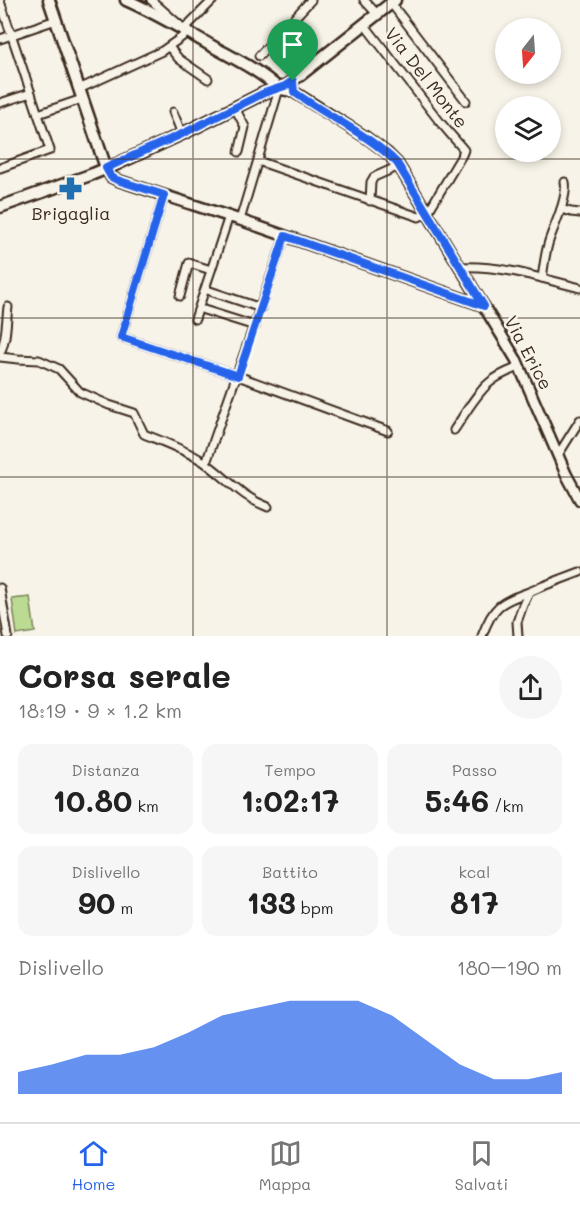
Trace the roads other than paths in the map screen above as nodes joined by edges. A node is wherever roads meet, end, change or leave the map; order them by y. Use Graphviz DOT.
graph roads {
  1 [pos="49,0"];
  2 [pos="126,0"];
  3 [pos="151,0"];
  4 [pos="213,0"];
  5 [pos="311,0"];
  6 [pos="364,0"];
  7 [pos="0,2"];
  8 [pos="393,2"];
  9 [pos="377,14"];
  10 [pos="56,21"];
  11 [pos="364,24"];
  12 [pos="186,31"];
  13 [pos="11,35"];
  14 [pos="0,39"];
  15 [pos="169,47"];
  16 [pos="259,56"];
  17 [pos="208,79"];
  18 [pos="294,86"];
  19 [pos="279,89"];
  20 [pos="31,93"];
  21 [pos="81,94"];
  22 [pos="466,101"];
  23 [pos="0,103"];
  24 [pos="235,108"];
  25 [pos="173,112"];
  26 [pos="38,114"];
  27 [pos="182,134"];
  28 [pos="240,152"];
  29 [pos="258,161"];
  30 [pos="399,165"];
  31 [pos="0,168"];
  32 [pos="106,168"];
  33 [pos="565,182"];
  34 [pos="164,195"];
  35 [pos="370,201"];
  36 [pos="0,207"];
  37 [pos="561,209"];
  38 [pos="428,212"];
  39 [pos="580,213"];
  40 [pos="229,216"];
  41 [pos="240,220"];
  42 [pos="285,236"];
  43 [pos="460,267"];
  44 [pos="211,270"];
  45 [pos="542,278"];
  46 [pos="580,288"];
  47 [pos="210,291"];
  48 [pos="180,296"];
  49 [pos="484,306"];
  50 [pos="8,307"];
  51 [pos="261,308"];
  52 [pos="204,310"];
  53 [pos="195,319"];
  54 [pos="255,326"];
  55 [pos="3,330"];
  56 [pos="0,355"];
  57 [pos="519,367"];
  58 [pos="238,376"];
  59 [pos="580,420"];
  60 [pos="388,430"];
  61 [pos="454,430"];
  62 [pos="558,455"];
  63 [pos="206,463"];
  64 [pos="580,500"];
  65 [pos="268,507"];
  66 [pos="580,572"];
  67 [pos="0,588"];
  68 [pos="529,592"];
  69 [pos="511,598"];
  70 [pos="523,605"];
  71 [pos="8,636"];
  72 [pos="482,636"];
  73 [pos="518,636"];
  1 -- 10 [label="main road"];
  2 -- 12 [label="main road"];
  3 -- 12 [label="street"];
  4 -- 12 [label="street"];
  5 -- 16 [label="street"];
  6 -- 9 [label="street"];
  7 -- 13 [label="street"];
  8 -- 9 [label="main road"];
  8 -- 22 [label="street"];
  9 -- 11 [label="main road"];
  10 -- 13 [label="street"];
  10 -- 21 [label="main road"];
  11 -- 18 [label="main road"];
  11 -- 38 [label="street, Via Del Monte"];
  12 -- 15 [label="street"];
  12 -- 19 [label="main road"];
  13 -- 14 [label="street"];
  13 -- 20 [label="street"];
  15 -- 17 [label="street"];
  15 -- 21 [label="street"];
  18 -- 19 [label="main road"];
  18 -- 30 [label="street, Via Erice"];
  19 -- 24 [label="main road"];
  19 -- 29 [label="street"];
  20 -- 23 [label="street"];
  20 -- 26 [label="street"];
  21 -- 26 [label="street"];
  21 -- 32 [label="main road"];
  24 -- 27 [label="main road"];
  24 -- 28 [label="street"];
  25 -- 27 [label="street"];
  26 -- 31 [label="street"];
  27 -- 32 [label="main road"];
  29 -- 35 [label="street"];
  29 -- 41 [label="street"];
  30 -- 35 [label="street"];
  30 -- 38 [label="street, Via Erice"];
  32 -- 34 [label="street"];
  32 -- 36 [label="main road"];
  33 -- 37 [label="street"];
  34 -- 40 [label="street"];
  34 -- 58 [label="street"];
  35 -- 38 [label="street"];
  37 -- 39 [label="street"];
  37 -- 45 [label="street"];
  38 -- 43 [label="street, Via Erice"];
  40 -- 41 [label="street"];
  40 -- 44 [label="street"];
  41 -- 42 [label="street"];
  42 -- 49 [label="street"];
  42 -- 51 [label="street"];
  43 -- 45 [label="street"];
  43 -- 49 [label="street, Via Erice"];
  44 -- 48 [label="street"];
  44 -- 53 [label="street"];
  45 -- 46 [label="street"];
  47 -- 51 [label="street"];
  49 -- 57 [label="street, Via Erice"];
  50 -- 55 [label="street"];
  51 -- 54 [label="street"];
  52 -- 54 [label="street"];
  54 -- 58 [label="street"];
  55 -- 56 [label="street"];
  56 -- 63 [label="street"];
  57 -- 61 [label="street"];
  57 -- 62 [label="street, Via Erice"];
  58 -- 60 [label="street"];
  58 -- 63 [label="street"];
  59 -- 62 [label="street"];
  62 -- 64 [label="street, Via Erice"];
  63 -- 65 [label="street"];
  66 -- 68 [label="street"];
  67 -- 71 [label="street"];
  68 -- 69 [label="street"];
  68 -- 70 [label="street"];
  69 -- 70 [label="street"];
  69 -- 72 [label="street"];
  70 -- 73 [label="street"];
}
